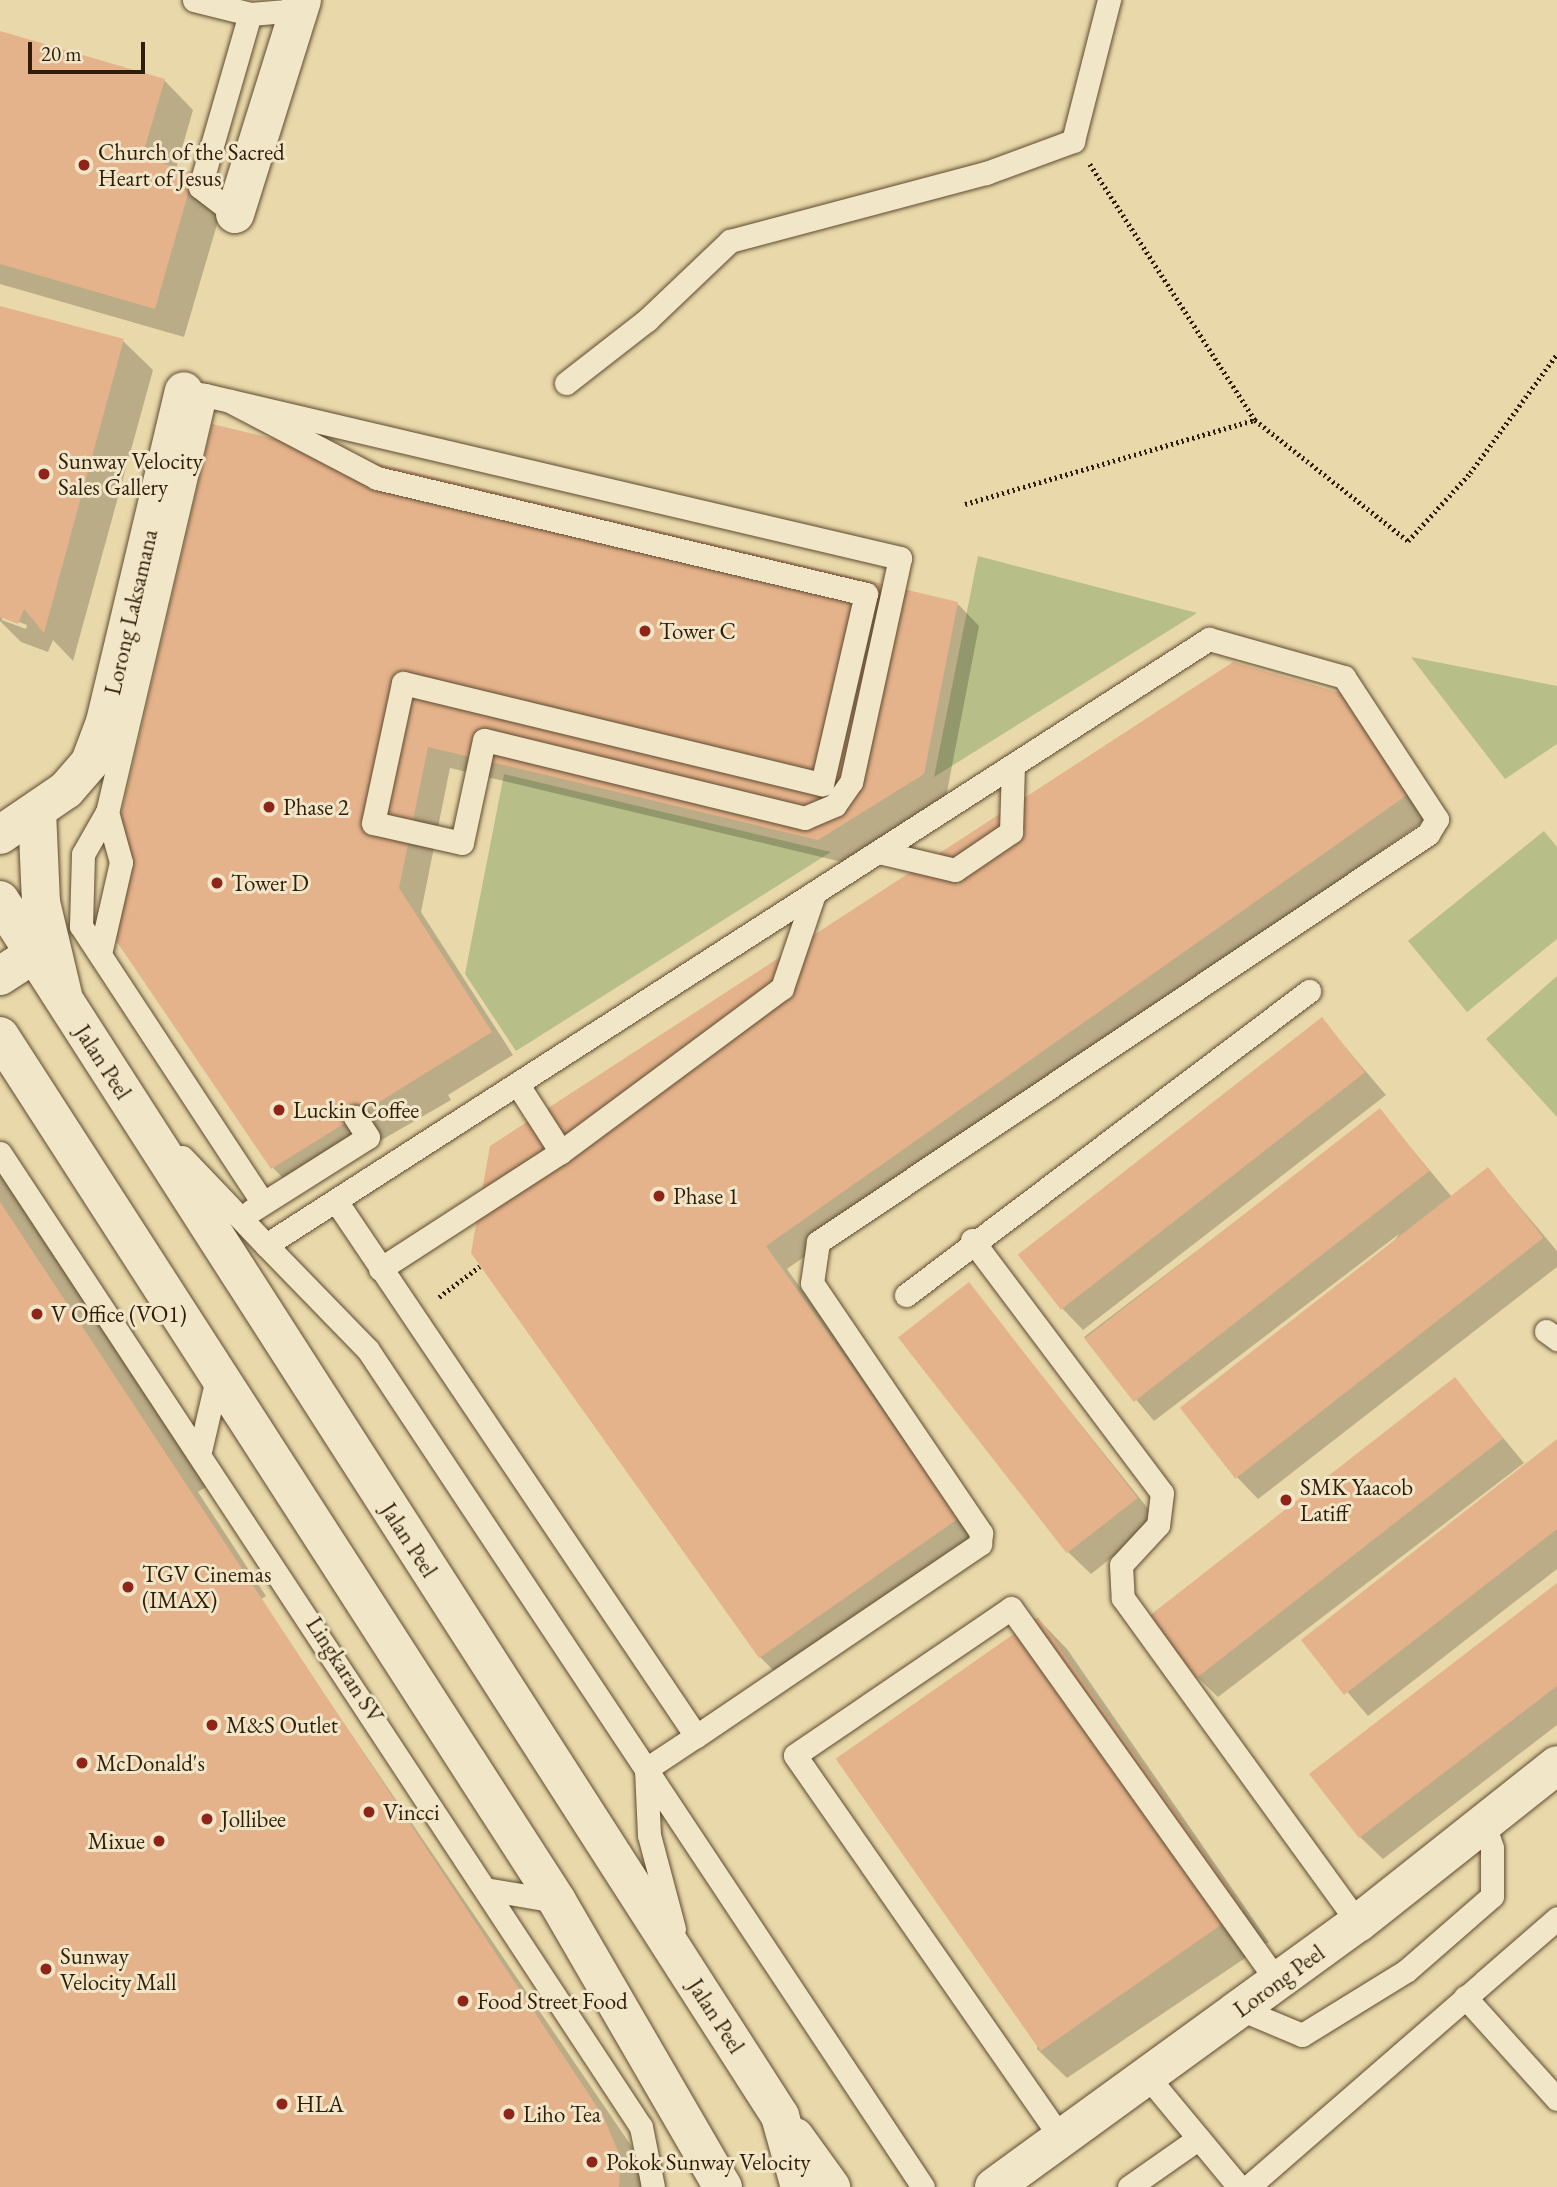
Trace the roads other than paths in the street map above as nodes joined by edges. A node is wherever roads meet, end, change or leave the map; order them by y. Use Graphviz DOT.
graph roads {
  1 [pos="194,0"];
  2 [pos="1110,0"];
  3 [pos="300,5"];
  4 [pos="250,14"];
  5 [pos="235,214"];
  6 [pos="566,383"];
  7 [pos="194,393"];
  8 [pos="230,401"];
  9 [pos="1013,765"];
  10 [pos="18,810"];
  11 [pos="107,813"];
  12 [pos="0,835"];
  13 [pos="879,852"];
  14 [pos="814,894"];
  15 [pos="0,900"];
  16 [pos="33,954"];
  17 [pos="100,954"];
  18 [pos="0,976"];
  19 [pos="1308,991"];
  20 [pos="65,1003"];
  21 [pos="0,1036"];
  22 [pos="518,1085"];
  23 [pos="126,1098"];
  24 [pos="355,1117"];
  25 [pos="561,1152"];
  26 [pos="0,1153"];
  27 [pos="336,1201"];
  28 [pos="263,1203"];
  29 [pos="239,1218"];
  30 [pos="972,1240"];
  31 [pos="266,1245"];
  32 [pos="380,1269"];
  33 [pos="906,1295"];
  34 [pos="218,1374"];
  35 [pos="200,1451"];
  36 [pos="696,1736"];
  37 [pos="1557,1765"];
  38 [pos="646,1769"];
  39 [pos="1484,1823"];
  40 [pos="491,1890"];
  41 [pos="557,1900"];
  42 [pos="1557,1918"];
  43 [pos="1358,1923"];
  44 [pos="1278,1981"];
  45 [pos="1465,1997"];
  46 [pos="706,2000"];
  47 [pos="1240,2009"];
  48 [pos="1147,2076"];
  49 [pos="1557,2099"];
  50 [pos="780,2116"];
  51 [pos="1061,2138"];
  52 [pos="1199,2138"];
  53 [pos="653,2187"];
  54 [pos="723,2187"];
  55 [pos="800,2187"];
  56 [pos="831,2187"];
  57 [pos="923,2187"];
  58 [pos="994,2187"];
  59 [pos="1129,2187"];
  60 [pos="1239,2187"];
  61 [pos="1248,2187"];
  1 -- 4 [label="lane"];
  2 -- 6 [label="lane"];
  3 -- 4 [label="lane"];
  3 -- 5 [label="street"];
  4 -- 5 [label="lane"];
  7 -- 8 [label="lane"];
  7 -- 10 [label="street, Lorong Laksamana"];
  7 -- 11 [label="lane"];
  8 -- 8 [label="lane"];
  9 -- 13 [label="lane"];
  9 -- 13 [label="lane"];
  9 -- 36 [label="lane"];
  10 -- 12 [label="street, Lorong Laksamana"];
  10 -- 20 [label="street"];
  11 -- 17 [label="lane"];
  11 -- 17 [label="lane"];
  13 -- 14 [label="lane"];
  14 -- 22 [label="lane"];
  14 -- 25 [label="lane"];
  15 -- 16 [label="street, Jalan Peel"];
  16 -- 18 [label="street"];
  16 -- 20 [label="street, Jalan Peel"];
  17 -- 28 [label="lane"];
  19 -- 30 [label="lane"];
  20 -- 23 [label="street, Jalan Peel"];
  21 -- 34 [label="street"];
  22 -- 25 [label="lane"];
  22 -- 27 [label="lane"];
  23 -- 29 [label="lane"];
  23 -- 46 [label="street, Jalan Peel"];
  24 -- 28 [label="lane"];
  25 -- 32 [label="lane"];
  26 -- 35 [label="lane, Lingkaran SV"];
  27 -- 31 [label="lane"];
  27 -- 32 [label="lane"];
  28 -- 29 [label="lane"];
  29 -- 31 [label="lane"];
  30 -- 33 [label="lane"];
  30 -- 43 [label="lane"];
  31 -- 38 [label="lane"];
  32 -- 36 [label="lane"];
  34 -- 35 [label="lane"];
  34 -- 41 [label="street"];
  35 -- 40 [label="lane, Lingkaran SV"];
  36 -- 38 [label="lane"];
  37 -- 39 [label="street, Lorong Peel"];
  38 -- 46 [label="lane"];
  38 -- 57 [label="lane"];
  39 -- 43 [label="street, Lorong Peel"];
  39 -- 47 [label="lane"];
  40 -- 41 [label="lane"];
  40 -- 53 [label="lane, Lingkaran SV"];
  41 -- 54 [label="street"];
  42 -- 45 [label="lane"];
  43 -- 44 [label="street, Lorong Peel"];
  44 -- 47 [label="street, Lorong Peel"];
  44 -- 51 [label="lane"];
  45 -- 49 [label="lane"];
  45 -- 61 [label="lane"];
  46 -- 50 [label="street, Jalan Peel"];
  47 -- 48 [label="street, Lorong Peel"];
  48 -- 51 [label="street, Lorong Peel"];
  48 -- 52 [label="lane"];
  50 -- 55 [label="street, Jalan Peel"];
  50 -- 56 [label="street"];
  51 -- 58 [label="street, Lorong Peel"];
  52 -- 59 [label="lane"];
  52 -- 60 [label="lane"];
}
